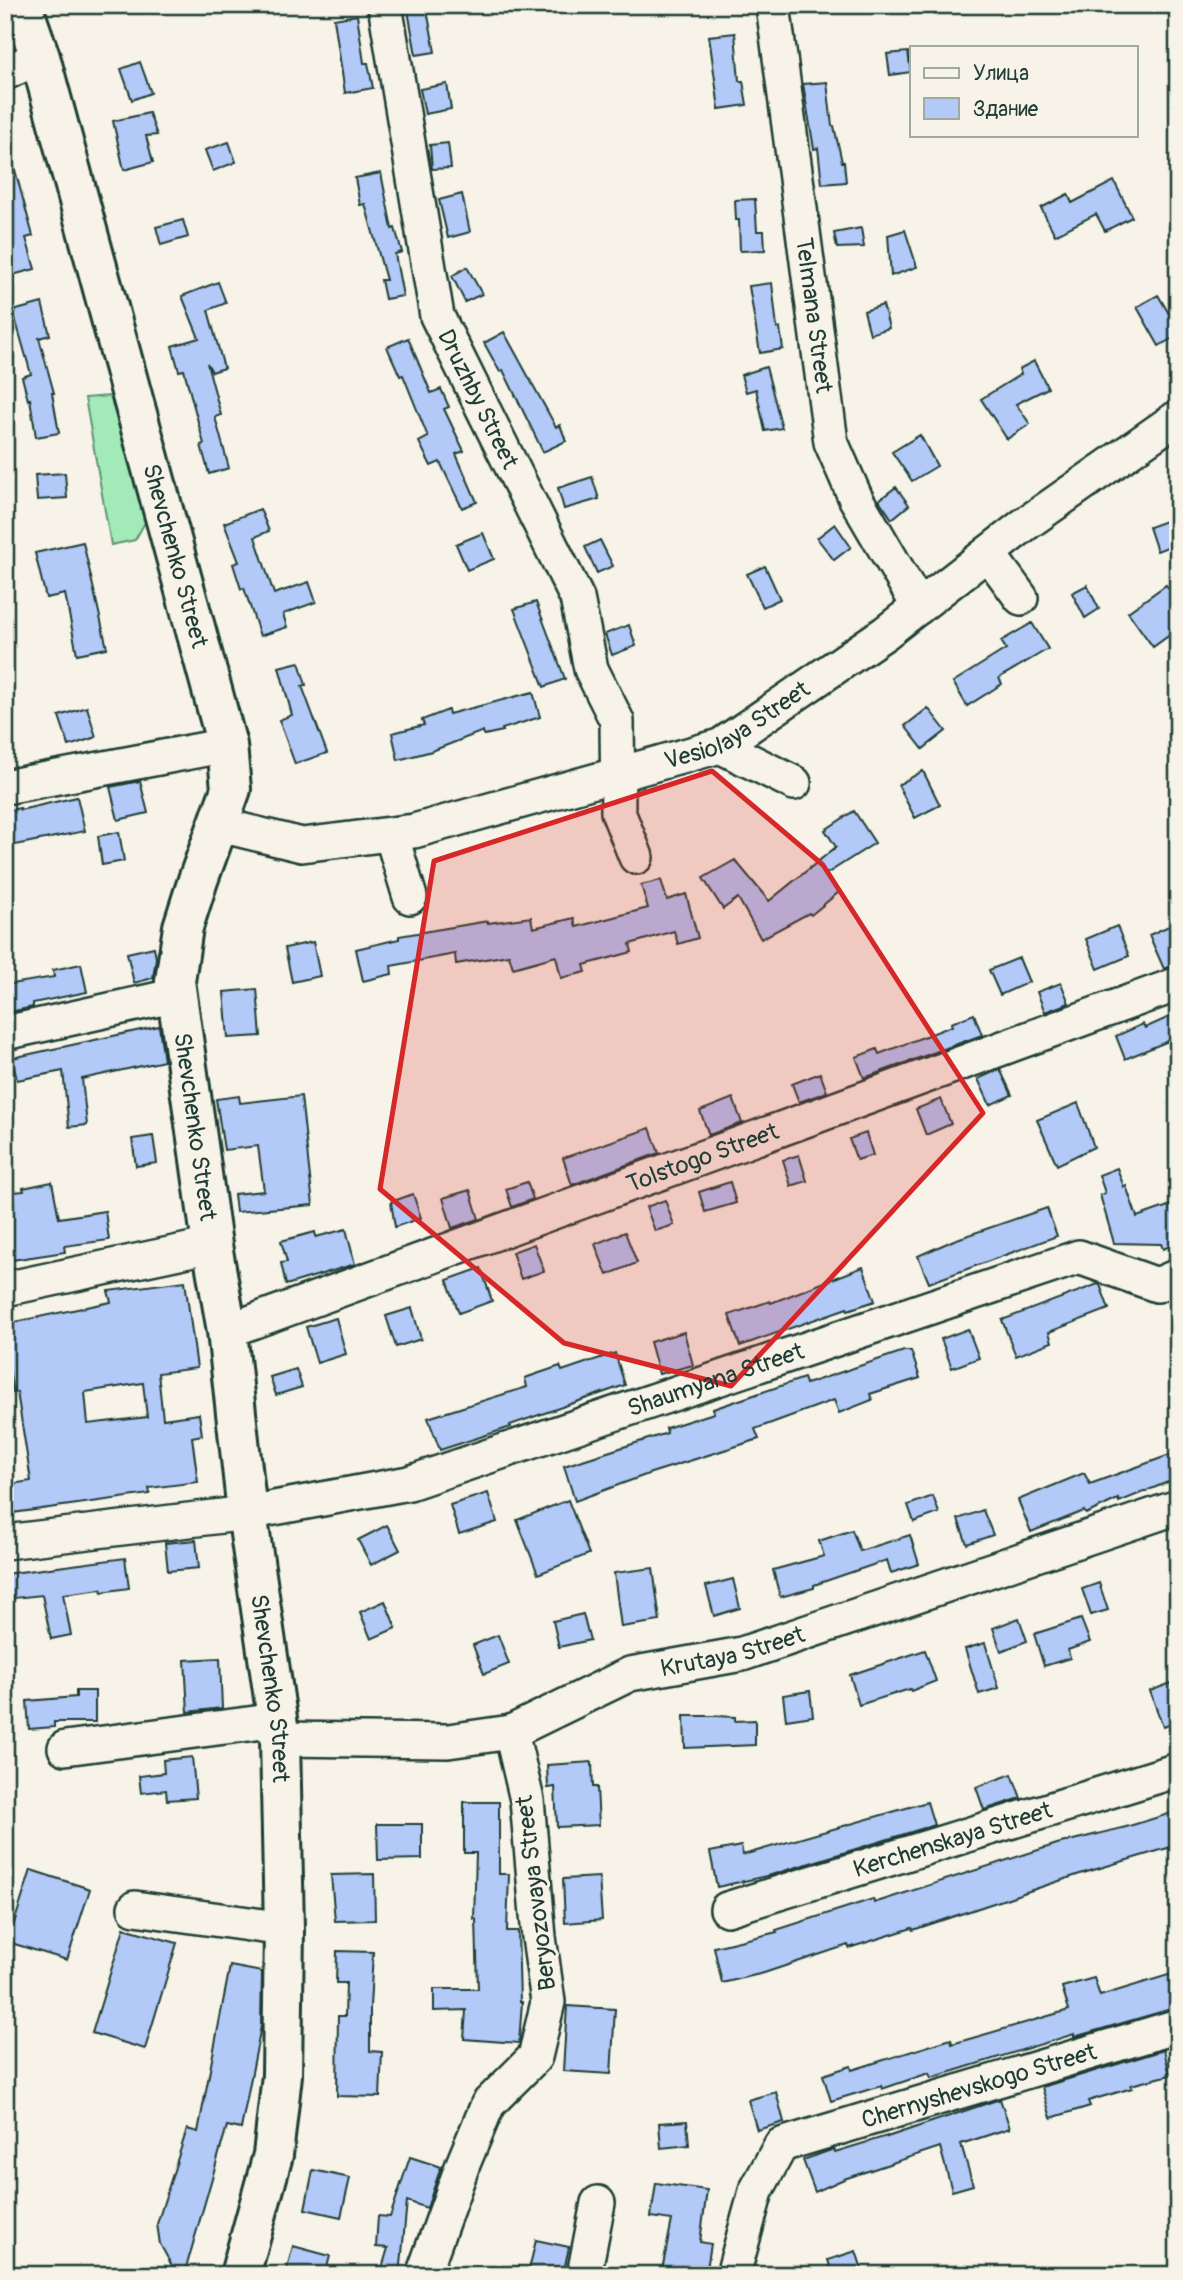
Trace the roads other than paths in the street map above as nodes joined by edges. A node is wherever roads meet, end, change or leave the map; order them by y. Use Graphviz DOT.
graph roads {
  1 [pos="22,5"];
  2 [pos="385,5"];
  3 [pos="773,5"];
  4 [pos="40,57"];
  5 [pos="5,73"];
  6 [pos="1178,417"];
  7 [pos="988,553"];
  8 [pos="1021,598"];
  9 [pos="919,607"];
  10 [pos="227,745"];
  11 [pos="720,746"];
  12 [pos="619,775"];
  13 [pos="794,783"];
  14 [pos="5,787"];
  15 [pos="220,825"];
  16 [pos="391,834"];
  17 [pos="636,857"];
  18 [pos="410,897"];
  19 [pos="1178,984"];
  20 [pos="177,995"];
  21 [pos="5,1033"];
  22 [pos="212,1245"];
  23 [pos="1178,1276"];
  24 [pos="5,1289"];
  25 [pos="227,1331"];
  26 [pos="1178,1507"];
  27 [pos="247,1513"];
  28 [pos="5,1542"];
  29 [pos="279,1730"];
  30 [pos="511,1732"];
  31 [pos="65,1748"];
  32 [pos="1178,1770"];
  33 [pos="135,1908"];
  34 [pos="727,1909"];
  35 [pos="284,1928"];
  36 [pos="1178,2026"];
  37 [pos="598,2203"];
  38 [pos="240,2275"];
  39 [pos="423,2275"];
  40 [pos="584,2275"];
  41 [pos="733,2275"];
  1 -- 4 [label="main road, Shevchenko Street"];
  2 -- 12 [label="street, Druzhby Street"];
  3 -- 9 [label="street, Telmana Street"];
  4 -- 5 [label="street"];
  4 -- 10 [label="main road, Shevchenko Street"];
  6 -- 7 [label="street, Vesiolaya Street"];
  7 -- 8 [label="street"];
  7 -- 9 [label="street, Vesiolaya Street"];
  9 -- 11 [label="street, Vesiolaya Street"];
  10 -- 14 [label="street"];
  10 -- 15 [label="main road, Shevchenko Street"];
  11 -- 12 [label="street, Vesiolaya Street"];
  11 -- 13 [label="street"];
  12 -- 16 [label="street, Vesiolaya Street"];
  12 -- 17 [label="street, Druzhby Street"];
  15 -- 16 [label="street, Vesiolaya Street"];
  15 -- 20 [label="main road, Shevchenko Street"];
  16 -- 18 [label="street"];
  19 -- 25 [label="street, Tolstogo Street"];
  20 -- 21 [label="street"];
  20 -- 22 [label="main road, Shevchenko Street"];
  22 -- 24 [label="street"];
  22 -- 25 [label="main road, Shevchenko Street"];
  23 -- 27 [label="street, Shaumyana Street"];
  25 -- 27 [label="main road, Shevchenko Street"];
  26 -- 30 [label="street, Krutaya Street"];
  27 -- 28 [label="street, Shaumyana Street"];
  27 -- 29 [label="main road, Shevchenko Street"];
  29 -- 30 [label="street, Krutaya Street"];
  29 -- 31 [label="street, Krutaya Street"];
  29 -- 35 [label="main road, Shevchenko Street"];
  30 -- 39 [label="street, Beryozovaya Street"];
  32 -- 34 [label="street, Kerchenskaya Street"];
  33 -- 35 [label="street"];
  35 -- 38 [label="main road, Shevchenko Street"];
  36 -- 41 [label="street, Chernyshevskogo Street"];
  37 -- 40 [label="street"];
}
